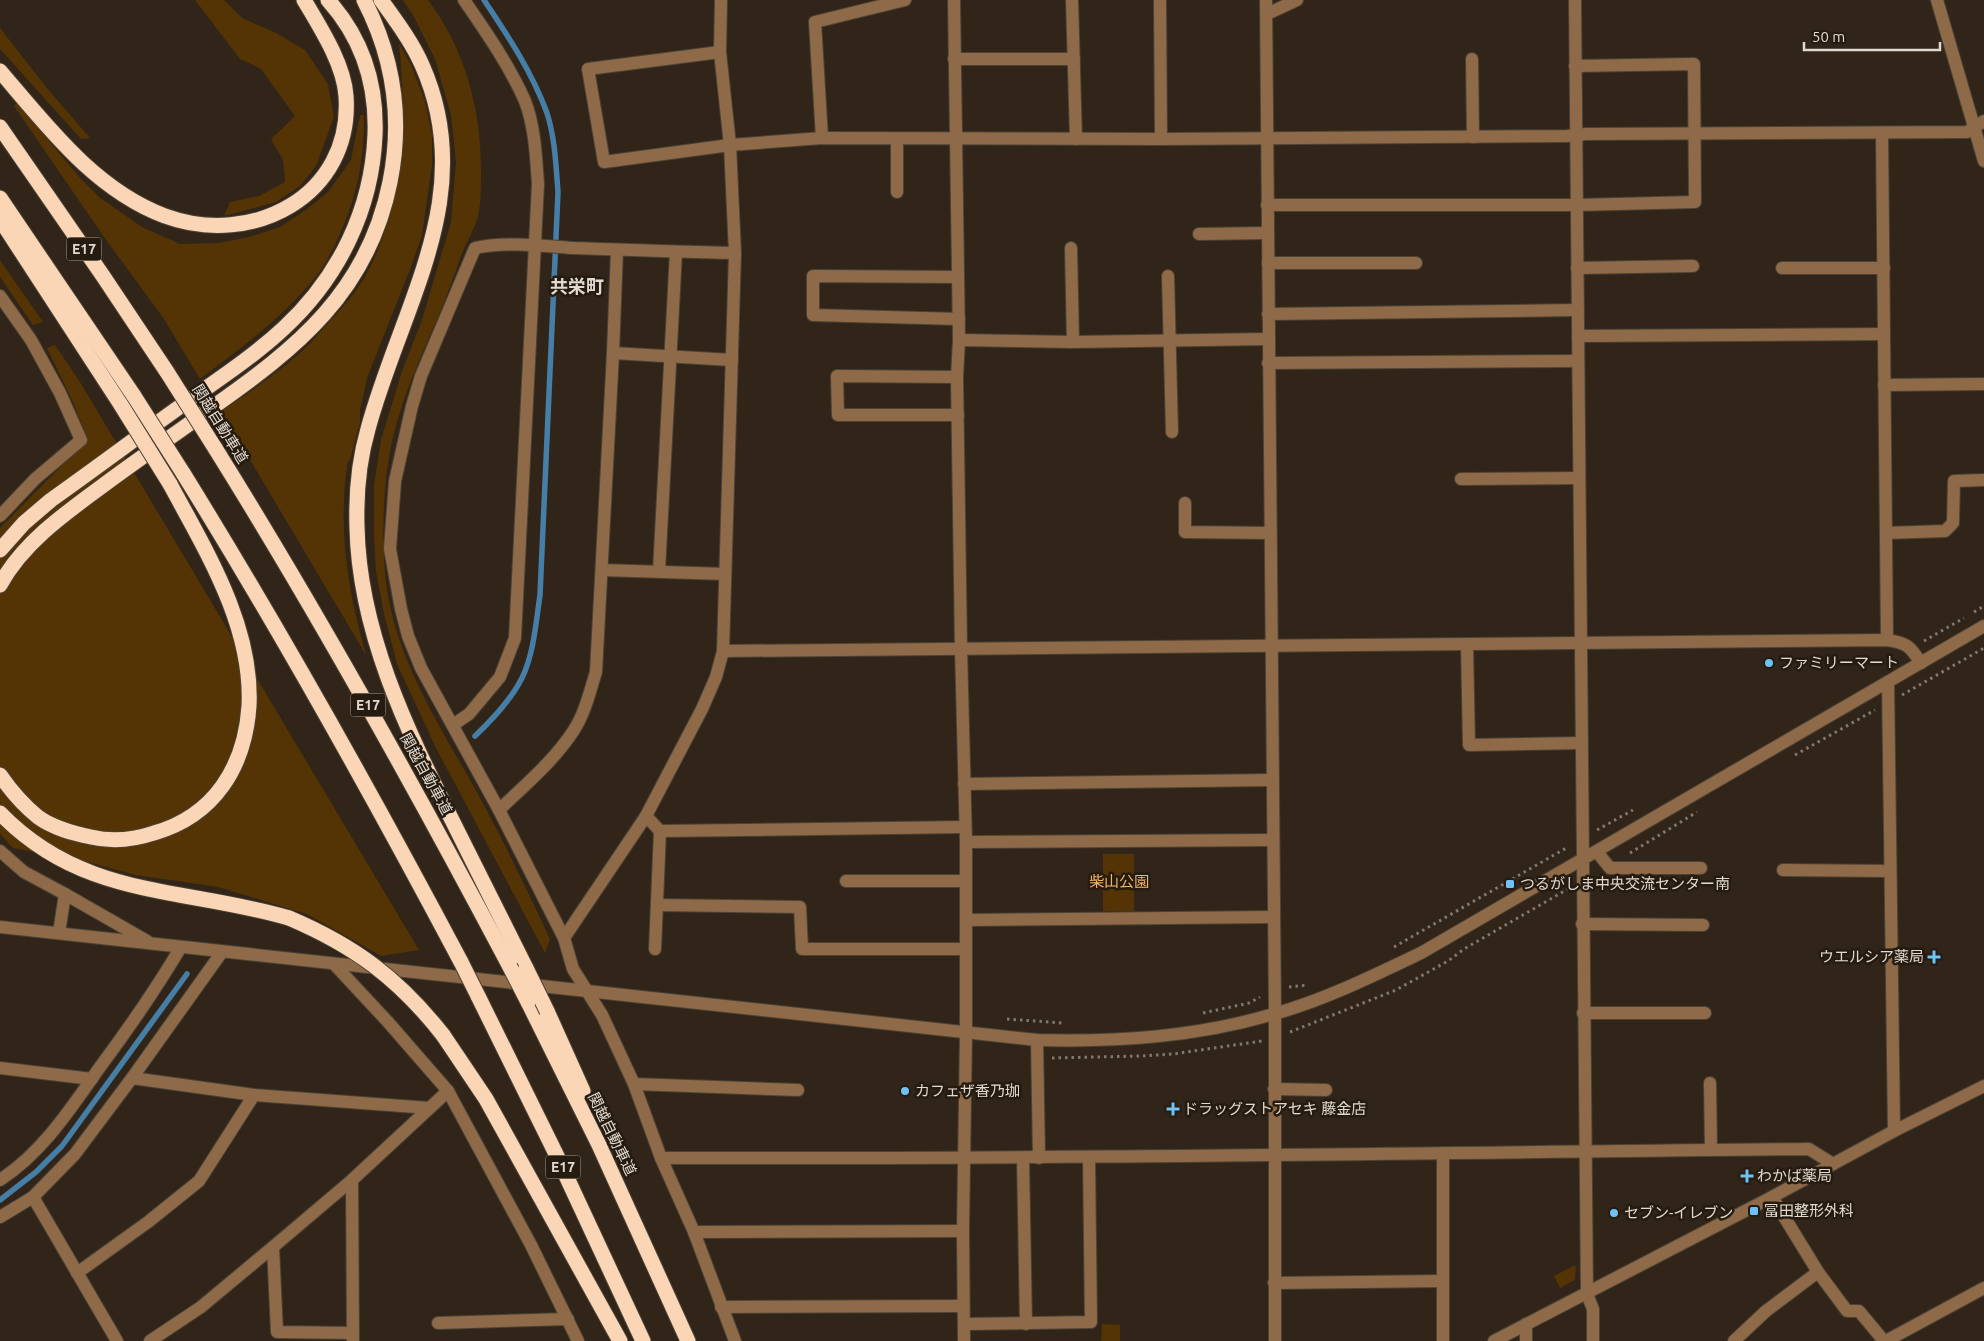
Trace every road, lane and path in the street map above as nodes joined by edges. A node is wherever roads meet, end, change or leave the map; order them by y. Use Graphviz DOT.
graph roads {
  1 [pos="304,0"];
  2 [pos="328,0"];
  3 [pos="364,0"];
  4 [pos="381,0"];
  5 [pos="464,0"];
  6 [pos="721,0"];
  7 [pos="905,0"];
  8 [pos="954,0"];
  9 [pos="1072,0"];
  10 [pos="1160,0"];
  11 [pos="1266,0"];
  12 [pos="1297,0"];
  13 [pos="1575,0"];
  14 [pos="1937,0"];
  15 [pos="1267,14"];
  16 [pos="720,52"];
  17 [pos="1074,58"];
  18 [pos="954,59"];
  19 [pos="1472,59"];
  20 [pos="1575,66"];
  21 [pos="0,71"];
  22 [pos="1980,124"];
  23 [pos="0,126"];
  24 [pos="1695,133"];
  25 [pos="1882,133"];
  26 [pos="1576,135"];
  27 [pos="1473,137"];
  28 [pos="822,138"];
  29 [pos="1267,138"];
  30 [pos="897,139"];
  31 [pos="956,139"];
  32 [pos="1076,139"];
  33 [pos="1161,139"];
  34 [pos="730,145"];
  35 [pos="1984,161"];
  36 [pos="897,192"];
  37 [pos="0,198"];
  38 [pos="1267,205"];
  39 [pos="1577,205"];
  40 [pos="0,219"];
  41 [pos="1199,234"];
  42 [pos="1268,234"];
  43 [pos="536,246"];
  44 [pos="1071,248"];
  45 [pos="617,250"];
  46 [pos="676,252"];
  47 [pos="735,253"];
  48 [pos="1268,262"];
  49 [pos="1416,263"];
  50 [pos="1693,266"];
  51 [pos="1577,268"];
  52 [pos="1782,268"];
  53 [pos="1884,268"];
  54 [pos="958,276"];
  55 [pos="1168,276"];
  56 [pos="0,296"];
  57 [pos="1578,310"];
  58 [pos="1268,314"];
  59 [pos="959,319"];
  60 [pos="1884,334"];
  61 [pos="1578,336"];
  62 [pos="1268,339"];
  63 [pos="959,340"];
  64 [pos="1170,340"];
  65 [pos="1073,342"];
  66 [pos="613,353"];
  67 [pos="671,357"];
  68 [pos="732,360"];
  69 [pos="1578,361"];
  70 [pos="1268,362"];
  71 [pos="957,377"];
  72 [pos="1984,384"];
  73 [pos="1884,385"];
  74 [pos="128,401"];
  75 [pos="958,415"];
  76 [pos="1172,432"];
  77 [pos="1579,478"];
  78 [pos="1461,479"];
  79 [pos="1984,480"];
  80 [pos="1185,503"];
  81 [pos="0,516"];
  82 [pos="1270,533"];
  83 [pos="1886,533"];
  84 [pos="0,550"];
  85 [pos="602,570"];
  86 [pos="660,571"];
  87 [pos="725,574"];
  88 [pos="0,585"];
  89 [pos="1984,606"];
  90 [pos="1984,626"];
  91 [pos="1887,640"];
  92 [pos="1925,640"];
  93 [pos="1580,644"];
  94 [pos="1467,645"];
  95 [pos="1271,646"];
  96 [pos="961,648"];
  97 [pos="1984,648"];
  98 [pos="723,651"];
  99 [pos="1921,662"];
  100 [pos="1888,682"];
  101 [pos="1896,698"];
  102 [pos="1873,712"];
  103 [pos="453,724"];
  104 [pos="1581,743"];
  105 [pos="1789,759"];
  106 [pos="0,775"];
  107 [pos="1272,780"];
  108 [pos="964,784"];
  109 [pos="499,810"];
  110 [pos="1698,812"];
  111 [pos="0,813"];
  112 [pos="646,816"];
  113 [pos="965,827"];
  114 [pos="660,831"];
  115 [pos="1273,840"];
  116 [pos="966,842"];
  117 [pos="1574,844"];
  118 [pos="0,851"];
  119 [pos="1596,852"];
  120 [pos="1582,861"];
  121 [pos="1608,866"];
  122 [pos="1701,868"];
  123 [pos="1783,870"];
  124 [pos="1890,871"];
  125 [pos="846,881"];
  126 [pos="965,881"];
  127 [pos="65,894"];
  128 [pos="657,906"];
  129 [pos="1274,917"];
  130 [pos="966,920"];
  131 [pos="1582,924"];
  132 [pos="1703,925"];
  133 [pos="0,927"];
  134 [pos="59,933"];
  135 [pos="564,938"];
  136 [pos="152,944"];
  137 [pos="181,947"];
  138 [pos="655,949"];
  139 [pos="965,949"];
  140 [pos="1389,950"];
  141 [pos="222,952"];
  142 [pos="334,964"];
  143 [pos="1312,983"];
  144 [pos="1286,987"];
  145 [pos="587,991"];
  146 [pos="1249,1003"];
  147 [pos="1583,1013"];
  148 [pos="1705,1013"];
  149 [pos="1197,1014"];
  150 [pos="1275,1014"];
  151 [pos="999,1019"];
  152 [pos="1066,1023"];
  153 [pos="966,1033"];
  154 [pos="1037,1040"];
  155 [pos="1249,1041"];
  156 [pos="1265,1041"];
  157 [pos="0,1068"];
  158 [pos="132,1078"];
  159 [pos="92,1079"];
  160 [pos="1710,1082"];
  161 [pos="634,1084"];
  162 [pos="1984,1086"];
  163 [pos="1274,1089"];
  164 [pos="798,1090"];
  165 [pos="1326,1090"];
  166 [pos="448,1091"];
  167 [pos="254,1095"];
  168 [pos="429,1108"];
  169 [pos="1894,1131"];
  170 [pos="1711,1150"];
  171 [pos="1443,1152"];
  172 [pos="1585,1152"];
  173 [pos="1273,1156"];
  174 [pos="662,1158"];
  175 [pos="1023,1158"];
  176 [pos="1039,1158"];
  177 [pos="1089,1158"];
  178 [pos="964,1159"];
  179 [pos="1832,1164"];
  180 [pos="0,1180"];
  181 [pos="352,1180"];
  182 [pos="33,1197"];
  183 [pos="1772,1197"];
  184 [pos="0,1217"];
  185 [pos="963,1231"];
  186 [pos="694,1232"];
  187 [pos="273,1246"];
  188 [pos="1818,1272"];
  189 [pos="77,1273"];
  190 [pos="662,1281"];
  191 [pos="1443,1281"];
  192 [pos="1274,1283"];
  193 [pos="1984,1288"];
  194 [pos="1587,1294"];
  195 [pos="963,1306"];
  196 [pos="721,1307"];
  197 [pos="568,1319"];
  198 [pos="438,1323"];
  199 [pos="964,1324"];
  200 [pos="1026,1324"];
  201 [pos="1526,1324"];
  202 [pos="353,1337"];
  203 [pos="116,1341"];
  204 [pos="150,1341"];
  205 [pos="578,1341"];
  206 [pos="620,1341"];
  207 [pos="643,1341"];
  208 [pos="688,1341"];
  209 [pos="735,1341"];
  210 [pos="964,1341"];
  211 [pos="1275,1341"];
  212 [pos="1443,1341"];
  213 [pos="1494,1341"];
  214 [pos="1526,1341"];
  215 [pos="1593,1341"];
  216 [pos="1734,1341"];
  217 [pos="1885,1341"];
  1 -- 21 [label="highway"];
  2 -- 84 [label="highway"];
  3 -- 88 [label="highway"];
  4 -- 190 [label="highway, bridge"];
  5 -- 43 [label="street"];
  6 -- 16 [label="street"];
  7 -- 28 [label="street"];
  8 -- 18 [label="street"];
  9 -- 17 [label="street"];
  10 -- 33 [label="street"];
  11 -- 15 [label="street"];
  12 -- 15 [label="street"];
  13 -- 20 [label="street"];
  14 -- 22 [label="street"];
  15 -- 29 [label="street"];
  16 -- 34 [label="street"];
  16 -- 34 [label="street"];
  17 -- 18 [label="street"];
  17 -- 32 [label="street"];
  18 -- 31 [label="street"];
  19 -- 27 [label="street"];
  20 -- 24 [label="street"];
  20 -- 26 [label="street"];
  22 -- 25 [label="street"];
  22 -- 35 [label="street"];
  23 -- 190 [label="highway, 関越自動車道 / E17, bridge"];
  24 -- 25 [label="street"];
  24 -- 26 [label="street"];
  24 -- 39 [label="street"];
  25 -- 53 [label="street"];
  26 -- 27 [label="street"];
  26 -- 39 [label="street"];
  27 -- 29 [label="street"];
  28 -- 30 [label="street"];
  28 -- 34 [label="street"];
  29 -- 33 [label="street"];
  29 -- 38 [label="street"];
  30 -- 31 [label="street"];
  30 -- 36 [label="street"];
  31 -- 32 [label="street"];
  31 -- 54 [label="street"];
  32 -- 33 [label="street"];
  34 -- 47 [label="street"];
  37 -- 74 [label="highway, E17"];
  38 -- 39 [label="street"];
  38 -- 42 [label="street"];
  39 -- 51 [label="street"];
  40 -- 74 [label="highway"];
  41 -- 42 [label="street"];
  42 -- 48 [label="street"];
  43 -- 45 [label="street"];
  43 -- 103 [label="street"];
  43 -- 103 [label="street"];
  44 -- 65 [label="street"];
  45 -- 46 [label="street"];
  45 -- 66 [label="street"];
  46 -- 47 [label="street"];
  46 -- 67 [label="street"];
  47 -- 68 [label="street"];
  48 -- 49 [label="street"];
  48 -- 58 [label="street"];
  50 -- 51 [label="street"];
  51 -- 57 [label="street"];
  52 -- 53 [label="street"];
  53 -- 60 [label="street"];
  54 -- 59 [label="street"];
  54 -- 59 [label="street"];
  55 -- 64 [label="street"];
  56 -- 81 [label="street"];
  57 -- 58 [label="street"];
  57 -- 61 [label="street"];
  58 -- 62 [label="street"];
  59 -- 63 [label="street"];
  60 -- 61 [label="street"];
  60 -- 73 [label="street"];
  61 -- 69 [label="street"];
  62 -- 64 [label="street"];
  62 -- 70 [label="street"];
  63 -- 65 [label="street"];
  63 -- 71 [label="street"];
  64 -- 65 [label="street"];
  64 -- 76 [label="street"];
  66 -- 67 [label="street"];
  66 -- 85 [label="street"];
  67 -- 68 [label="street"];
  67 -- 86 [label="street"];
  68 -- 87 [label="street"];
  69 -- 70 [label="street"];
  69 -- 77 [label="street"];
  70 -- 82 [label="street"];
  71 -- 75 [label="street"];
  71 -- 75 [label="street"];
  72 -- 73 [label="street"];
  73 -- 83 [label="street"];
  74 -- 106 [label="highway, bridge"];
  74 -- 207 [label="highway, E17, bridge"];
  75 -- 96 [label="street"];
  77 -- 78 [label="street"];
  77 -- 93 [label="street"];
  79 -- 83 [label="street"];
  80 -- 82 [label="street"];
  82 -- 95 [label="street"];
  83 -- 91 [label="street"];
  85 -- 86 [label="street"];
  85 -- 109 [label="street"];
  86 -- 87 [label="street"];
  87 -- 98 [label="street"];
  89 -- 92 [label="path"];
  90 -- 99 [label="street"];
  91 -- 93 [label="street"];
  91 -- 99 [label="street"];
  93 -- 94 [label="street"];
  93 -- 104 [label="street"];
  94 -- 95 [label="street"];
  94 -- 104 [label="street"];
  95 -- 96 [label="street"];
  95 -- 107 [label="street"];
  96 -- 98 [label="street"];
  96 -- 108 [label="street"];
  97 -- 101 [label="path"];
  98 -- 112 [label="street"];
  99 -- 100 [label="street"];
  100 -- 119 [label="street"];
  100 -- 124 [label="street"];
  102 -- 105 [label="path"];
  103 -- 109 [label="street"];
  104 -- 120 [label="street"];
  107 -- 108 [label="street"];
  107 -- 115 [label="street"];
  108 -- 113 [label="street"];
  109 -- 135 [label="street"];
  110 -- 121 [label="path"];
  111 -- 206 [label="highway, bridge"];
  112 -- 114 [label="street"];
  112 -- 135 [label="street"];
  113 -- 114 [label="street"];
  113 -- 116 [label="street"];
  114 -- 128 [label="street"];
  115 -- 116 [label="street"];
  115 -- 129 [label="street"];
  116 -- 126 [label="street"];
  117 -- 140 [label="path"];
  118 -- 127 [label="street"];
  119 -- 120 [label="street"];
  119 -- 121 [label="street"];
  120 -- 131 [label="street"];
  120 -- 150 [label="street"];
  121 -- 122 [label="street"];
  123 -- 124 [label="street"];
  124 -- 169 [label="street"];
  125 -- 126 [label="street"];
  126 -- 130 [label="street"];
  127 -- 134 [label="street"];
  127 -- 136 [label="street"];
  128 -- 138 [label="street"];
  128 -- 139 [label="street"];
  129 -- 130 [label="street"];
  129 -- 150 [label="street"];
  130 -- 139 [label="street"];
  131 -- 132 [label="street"];
  131 -- 147 [label="street"];
  133 -- 134 [label="street"];
  134 -- 136 [label="street"];
  135 -- 145 [label="street"];
  136 -- 137 [label="street"];
  137 -- 141 [label="street"];
  137 -- 159 [label="street"];
  139 -- 153 [label="street"];
  141 -- 142 [label="street"];
  141 -- 158 [label="street"];
  142 -- 145 [label="street"];
  142 -- 166 [label="street"];
  143 -- 144 [label="path"];
  145 -- 153 [label="street"];
  145 -- 161 [label="street"];
  146 -- 149 [label="path"];
  147 -- 148 [label="street"];
  147 -- 172 [label="street"];
  150 -- 154 [label="street"];
  150 -- 163 [label="street"];
  151 -- 152 [label="path"];
  153 -- 154 [label="street"];
  153 -- 178 [label="street"];
  154 -- 176 [label="street"];
  155 -- 156 [label="path"];
  157 -- 159 [label="street"];
  158 -- 167 [label="street"];
  158 -- 182 [label="street"];
  159 -- 180 [label="street"];
  160 -- 170 [label="street"];
  161 -- 164 [label="street"];
  161 -- 174 [label="street"];
  162 -- 169 [label="street"];
  163 -- 165 [label="street"];
  163 -- 173 [label="street"];
  166 -- 168 [label="street"];
  166 -- 197 [label="street"];
  167 -- 168 [label="street"];
  167 -- 189 [label="street"];
  168 -- 181 [label="street"];
  169 -- 179 [label="street"];
  170 -- 172 [label="street"];
  170 -- 179 [label="street"];
  171 -- 172 [label="street"];
  171 -- 173 [label="street"];
  171 -- 191 [label="street"];
  172 -- 194 [label="street"];
  173 -- 177 [label="street"];
  173 -- 192 [label="street"];
  174 -- 178 [label="street"];
  174 -- 186 [label="street"];
  175 -- 176 [label="street"];
  175 -- 178 [label="street"];
  175 -- 200 [label="street"];
  176 -- 177 [label="street"];
  177 -- 200 [label="street"];
  178 -- 185 [label="street"];
  179 -- 183 [label="street"];
  181 -- 187 [label="street"];
  181 -- 202 [label="street"];
  182 -- 184 [label="street"];
  182 -- 189 [label="street"];
  183 -- 188 [label="street"];
  183 -- 194 [label="street"];
  185 -- 186 [label="street"];
  185 -- 195 [label="street"];
  186 -- 196 [label="street"];
  187 -- 202 [label="street"];
  187 -- 204 [label="street"];
  188 -- 216 [label="street"];
  188 -- 217 [label="street"];
  189 -- 203 [label="street"];
  190 -- 208 [label="highway, 関越自動車道 / E17"];
  191 -- 192 [label="street"];
  191 -- 212 [label="street"];
  192 -- 211 [label="street"];
  193 -- 217 [label="street"];
  194 -- 201 [label="street"];
  194 -- 215 [label="street"];
  195 -- 196 [label="street"];
  195 -- 199 [label="street"];
  196 -- 209 [label="street"];
  197 -- 198 [label="street"];
  197 -- 205 [label="street"];
  199 -- 200 [label="street"];
  199 -- 210 [label="street"];
  201 -- 213 [label="street"];
  201 -- 214 [label="street"];
}
